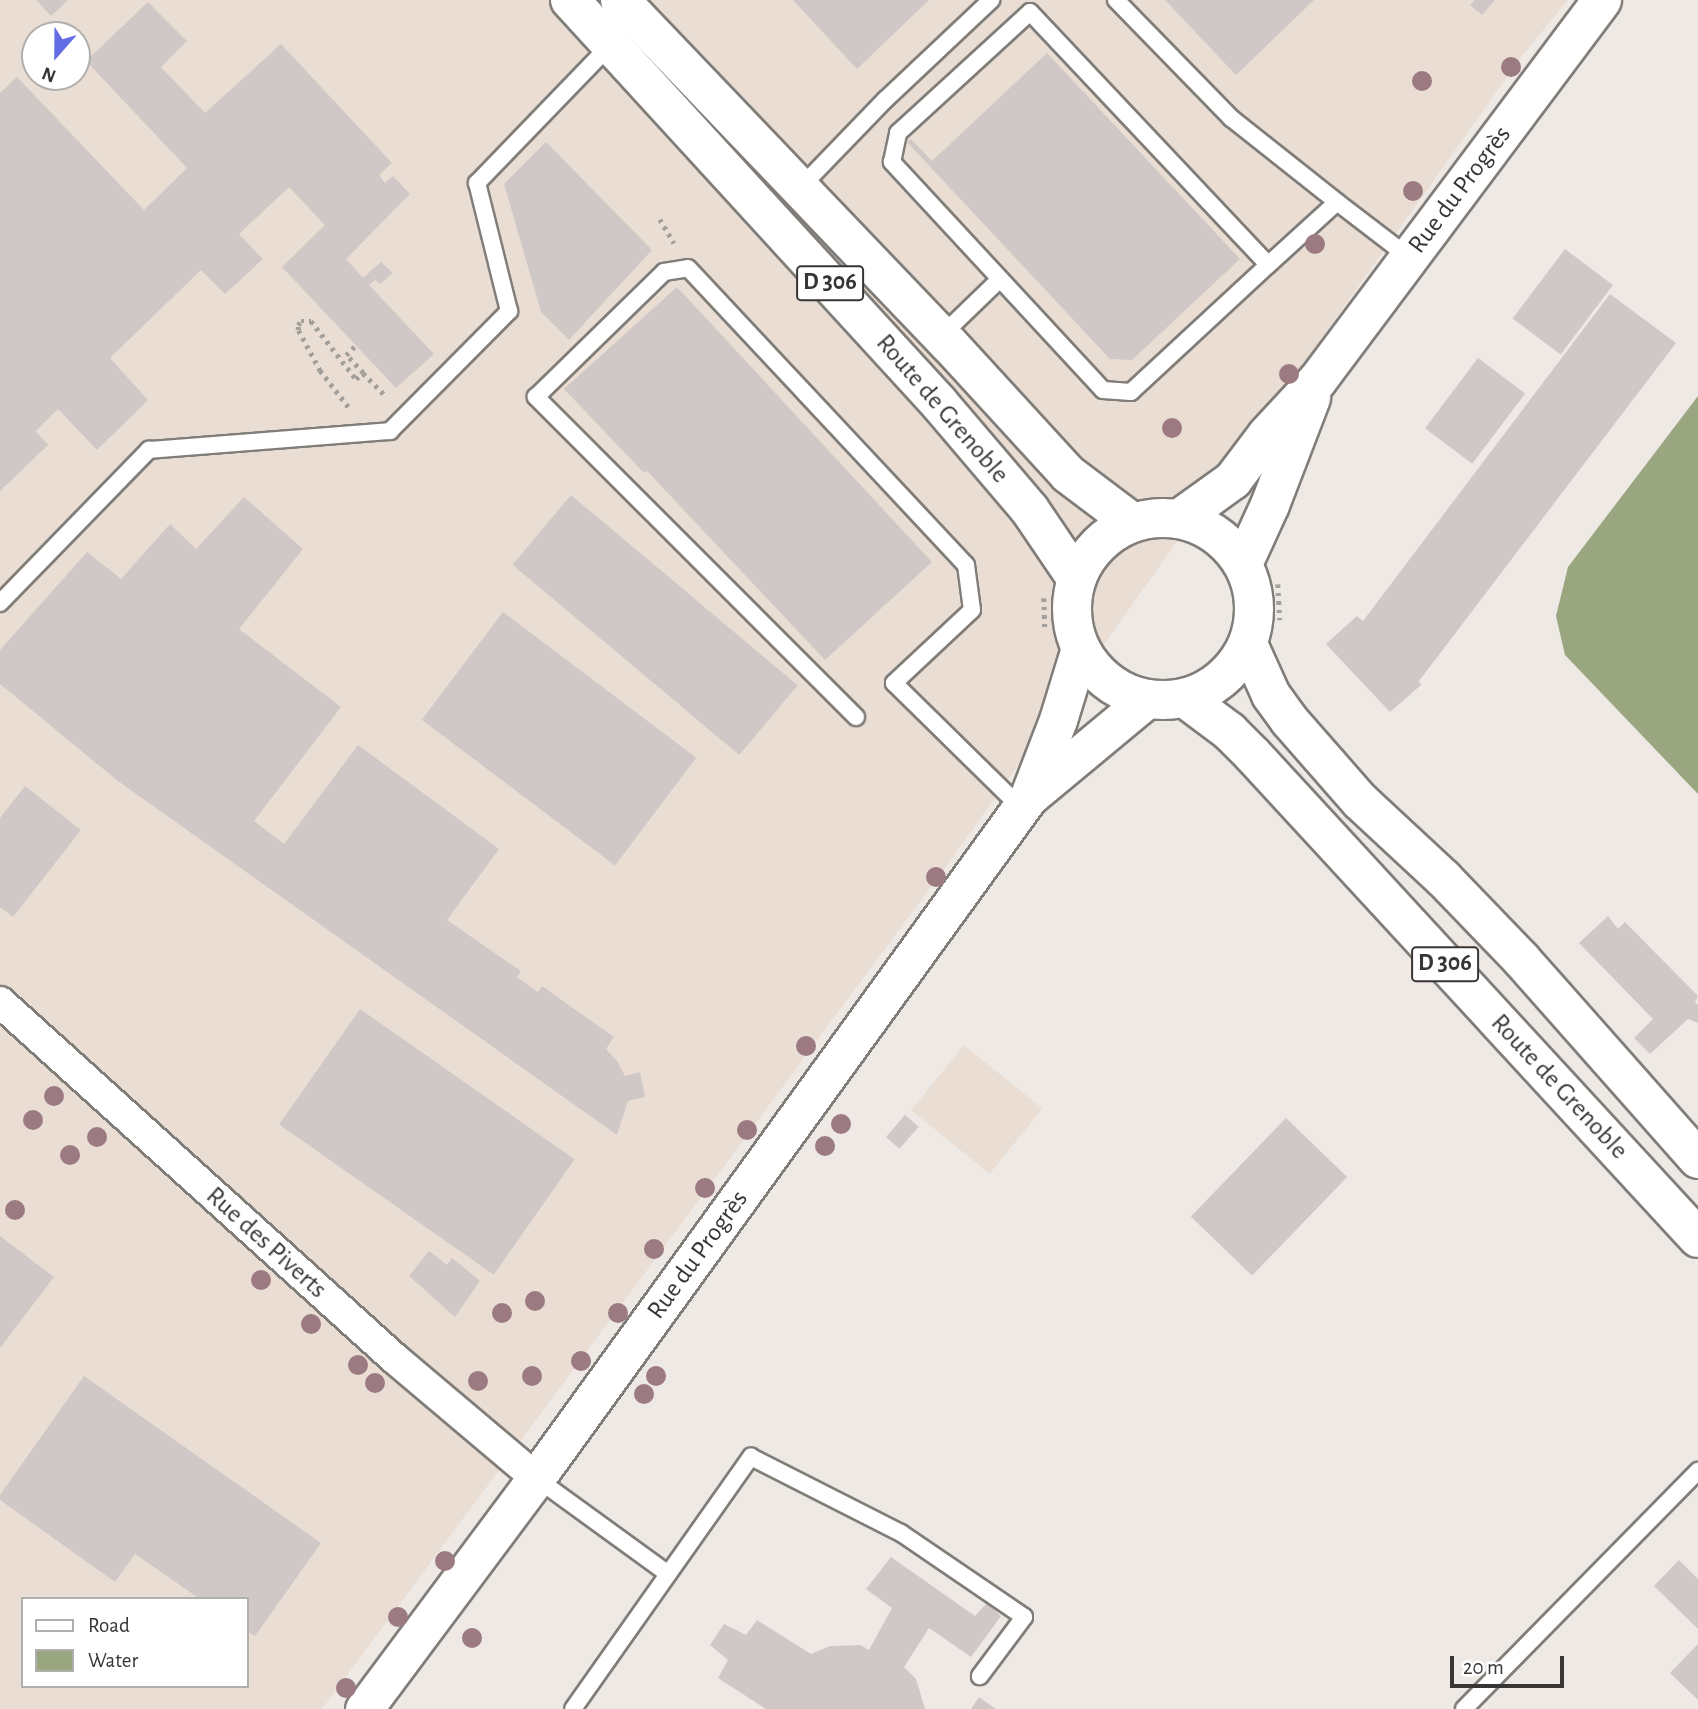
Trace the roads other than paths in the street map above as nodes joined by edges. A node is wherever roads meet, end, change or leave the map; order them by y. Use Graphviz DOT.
graph roads {
  1 [pos="570,0"];
  2 [pos="991,0"];
  3 [pos="1116,0"];
  4 [pos="1602,0"];
  5 [pos="631,4"];
  6 [pos="611,44"];
  7 [pos="799,189"];
  8 [pos="1337,202"];
  9 [pos="1409,257"];
  10 [pos="1268,265"];
  11 [pos="1000,279"];
  12 [pos="941,336"];
  13 [pos="1318,380"];
  14 [pos="1179,520"];
  15 [pos="1133,523"];
  16 [pos="1242,564"];
  17 [pos="1076,578"];
  18 [pos="0,603"];
  19 [pos="1248,643"];
  20 [pos="1080,648"];
  21 [pos="1186,699"];
  22 [pos="1146,700"];
  23 [pos="856,717"];
  24 [pos="1024,803"];
  25 [pos="0,1002"];
  26 [pos="1698,1158"];
  27 [pos="1698,1237"];
  28 [pos="1698,1471"];
  29 [pos="536,1478"];
  30 [pos="668,1574"];
  31 [pos="980,1676"];
  32 [pos="364,1709"];
  33 [pos="573,1709"];
  34 [pos="1464,1709"];
  1 -- 6 [label="main road, Route de Grenoble / D 306"];
  2 -- 7 [label="lane"];
  3 -- 8 [label="lane"];
  4 -- 9 [label="main road, Rue du Progrès"];
  5 -- 7 [label="main road, Route de Grenoble / D 306"];
  6 -- 17 [label="main road, Route de Grenoble / D 306"];
  6 -- 18 [label="lane"];
  7 -- 12 [label="main road, Route de Grenoble / D 306"];
  8 -- 9 [label="lane"];
  8 -- 10 [label="lane"];
  9 -- 13 [label="main road, Rue du Progrès"];
  10 -- 11 [label="lane"];
  10 -- 11 [label="lane"];
  11 -- 12 [label="lane"];
  12 -- 15 [label="main road, Route de Grenoble / D 306"];
  13 -- 14 [label="main road, Rue du Progrès"];
  13 -- 16 [label="main road, Rue du Progrès"];
  14 -- 15 [label="main road"];
  14 -- 16 [label="main road"];
  15 -- 17 [label="main road"];
  16 -- 19 [label="main road"];
  17 -- 20 [label="main road"];
  19 -- 21 [label="main road"];
  19 -- 26 [label="main road, Route de Grenoble / D 306"];
  20 -- 22 [label="main road"];
  20 -- 24 [label="street, Rue du Progrès"];
  21 -- 22 [label="main road"];
  21 -- 27 [label="main road, Route de Grenoble / D 306"];
  22 -- 24 [label="street, Rue du Progrès"];
  23 -- 24 [label="lane"];
  24 -- 29 [label="street, Rue du Progrès"];
  25 -- 29 [label="street, Rue des Piverts"];
  28 -- 34 [label="lane"];
  29 -- 30 [label="lane"];
  29 -- 32 [label="street, Rue du Progrès"];
  30 -- 31 [label="lane"];
  30 -- 33 [label="lane"];
}
